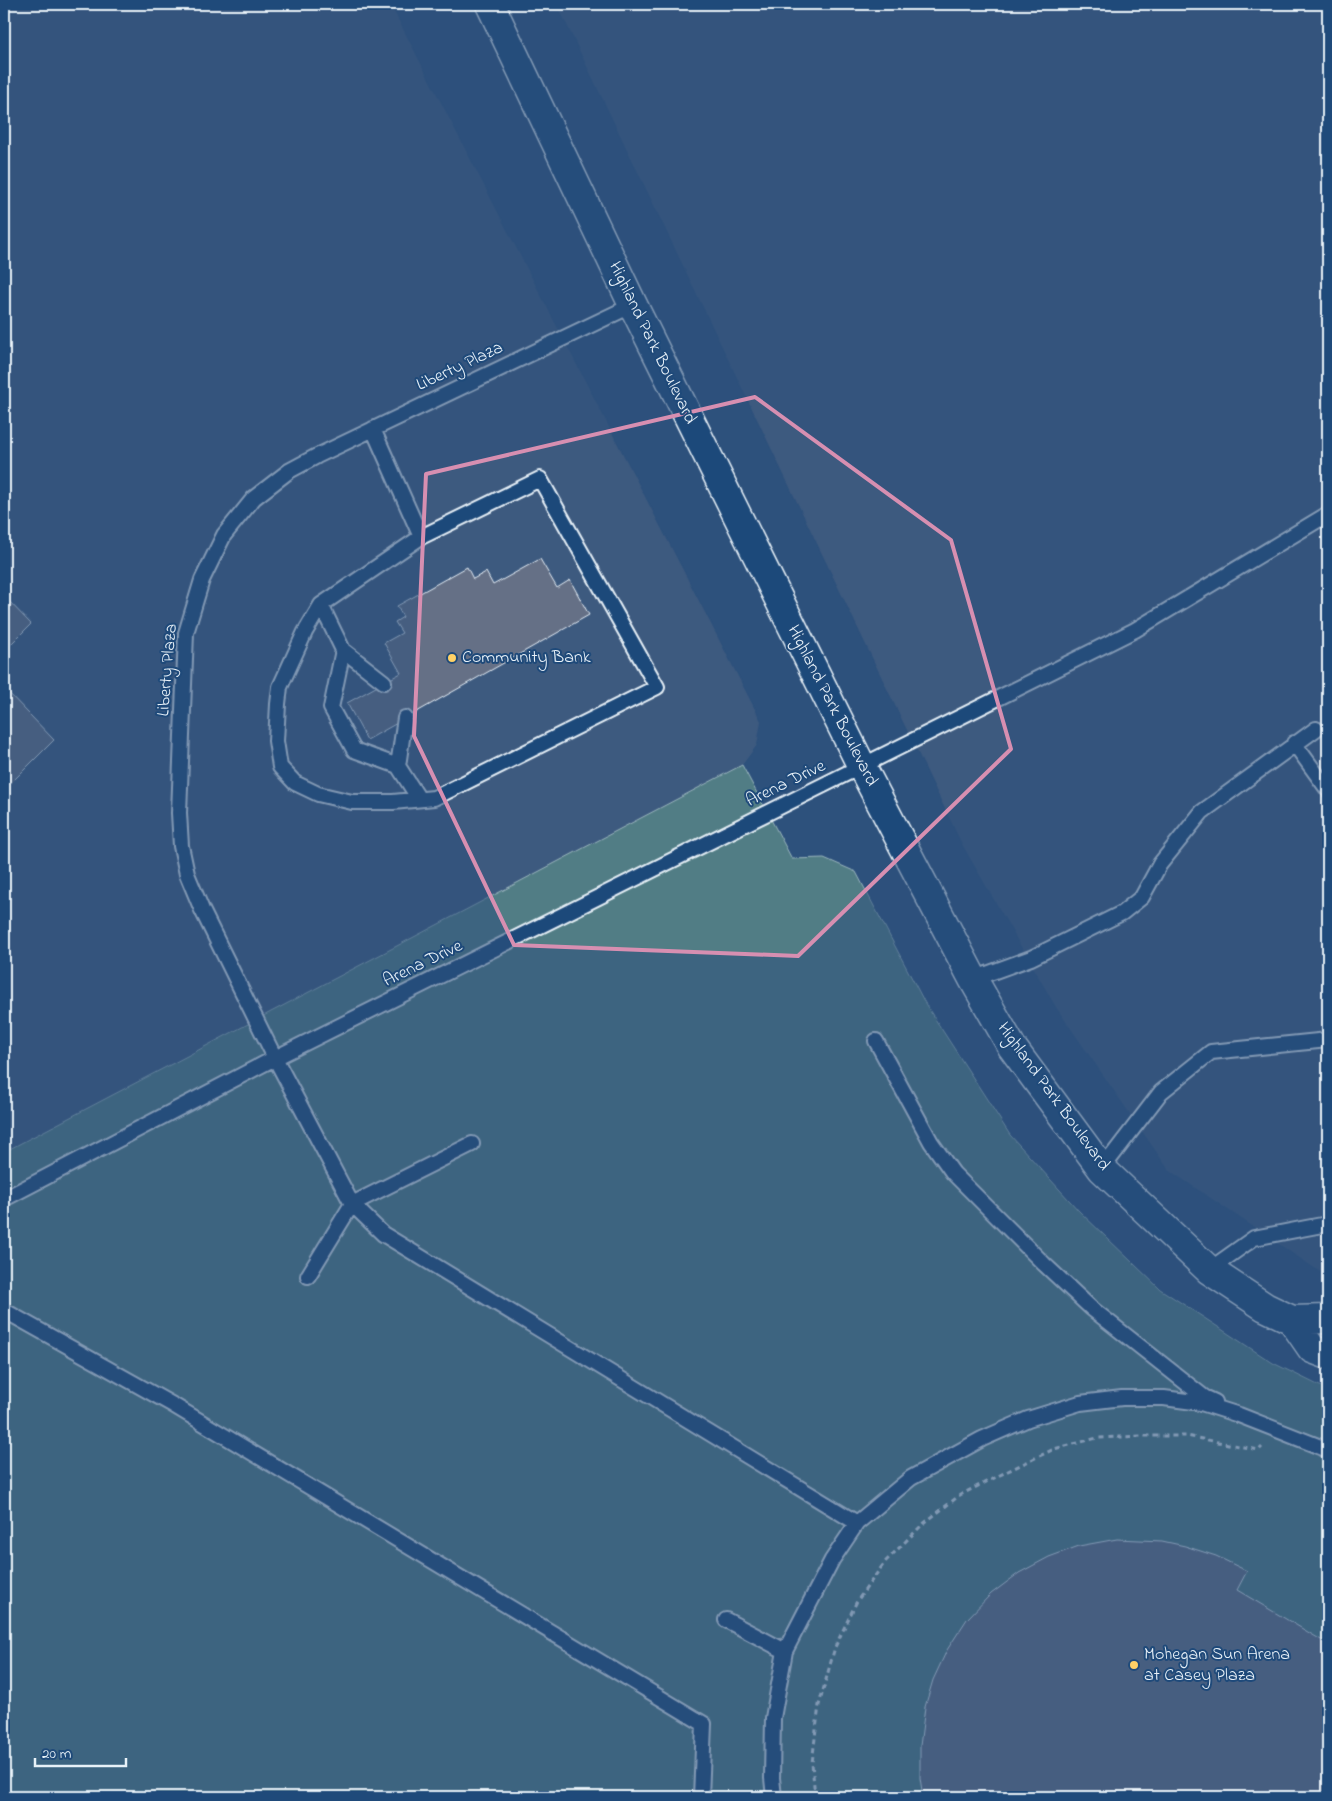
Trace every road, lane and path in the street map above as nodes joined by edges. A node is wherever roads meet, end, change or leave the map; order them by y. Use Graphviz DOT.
graph roads {
  1 [pos="490,4"];
  2 [pos="633,305"];
  3 [pos="373,429"];
  4 [pos="1328,514"];
  5 [pos="421,537"];
  6 [pos="321,605"];
  7 [pos="343,650"];
  8 [pos="384,682"];
  9 [pos="405,718"];
  10 [pos="1316,729"];
  11 [pos="1294,743"];
  12 [pos="398,766"];
  13 [pos="862,767"];
  14 [pos="1328,790"];
  15 [pos="419,799"];
  16 [pos="973,979"];
  17 [pos="1328,1040"];
  18 [pos="876,1041"];
  19 [pos="275,1058"];
  20 [pos="472,1144"];
  21 [pos="1102,1169"];
  22 [pos="4,1199"];
  23 [pos="352,1204"];
  24 [pos="1328,1226"];
  25 [pos="1209,1270"];
  26 [pos="308,1276"];
  27 [pos="5,1311"];
  28 [pos="1328,1319"];
  29 [pos="1292,1320"];
  30 [pos="1328,1355"];
  31 [pos="1239,1415"];
  32 [pos="1279,1430"];
  33 [pos="1328,1450"];
  34 [pos="857,1523"];
  35 [pos="726,1620"];
  36 [pos="785,1651"];
  37 [pos="701,1797"];
  38 [pos="774,1797"];
  39 [pos="815,1797"];
  1 -- 2 [label="main road, Highland Park Boulevard"];
  2 -- 3 [label="lane, Liberty Plaza"];
  2 -- 13 [label="main road, Highland Park Boulevard"];
  3 -- 5 [label="lane"];
  3 -- 19 [label="lane, Liberty Plaza"];
  4 -- 13 [label="lane, Arena Drive"];
  5 -- 6 [label="lane"];
  5 -- 15 [label="lane"];
  6 -- 7 [label="lane"];
  6 -- 15 [label="lane"];
  7 -- 8 [label="lane"];
  7 -- 12 [label="lane"];
  9 -- 12 [label="lane"];
  10 -- 11 [label="lane"];
  11 -- 14 [label="lane"];
  11 -- 16 [label="lane"];
  12 -- 15 [label="lane"];
  13 -- 16 [label="main road, Highland Park Boulevard"];
  13 -- 19 [label="lane, Arena Drive"];
  16 -- 21 [label="main road, Highland Park Boulevard"];
  17 -- 21 [label="lane"];
  18 -- 31 [label="lane"];
  19 -- 22 [label="lane, Arena Drive"];
  19 -- 23 [label="lane, Liberty Plaza"];
  20 -- 23 [label="lane"];
  21 -- 25 [label="main road, Highland Park Boulevard"];
  23 -- 26 [label="lane"];
  23 -- 34 [label="lane, Liberty Plaza"];
  24 -- 25 [label="lane"];
  25 -- 29 [label="main road, Highland Park Boulevard"];
  27 -- 37 [label="lane"];
  28 -- 29 [label="main road, Highland Park Boulevard"];
  29 -- 30 [label="main road, Highland Park Boulevard"];
  31 -- 32 [label="lane"];
  31 -- 34 [label="lane"];
  32 -- 33 [label="lane"];
  32 -- 39 [label="path"];
  34 -- 36 [label="lane"];
  35 -- 36 [label="lane"];
  36 -- 38 [label="lane"];
}
